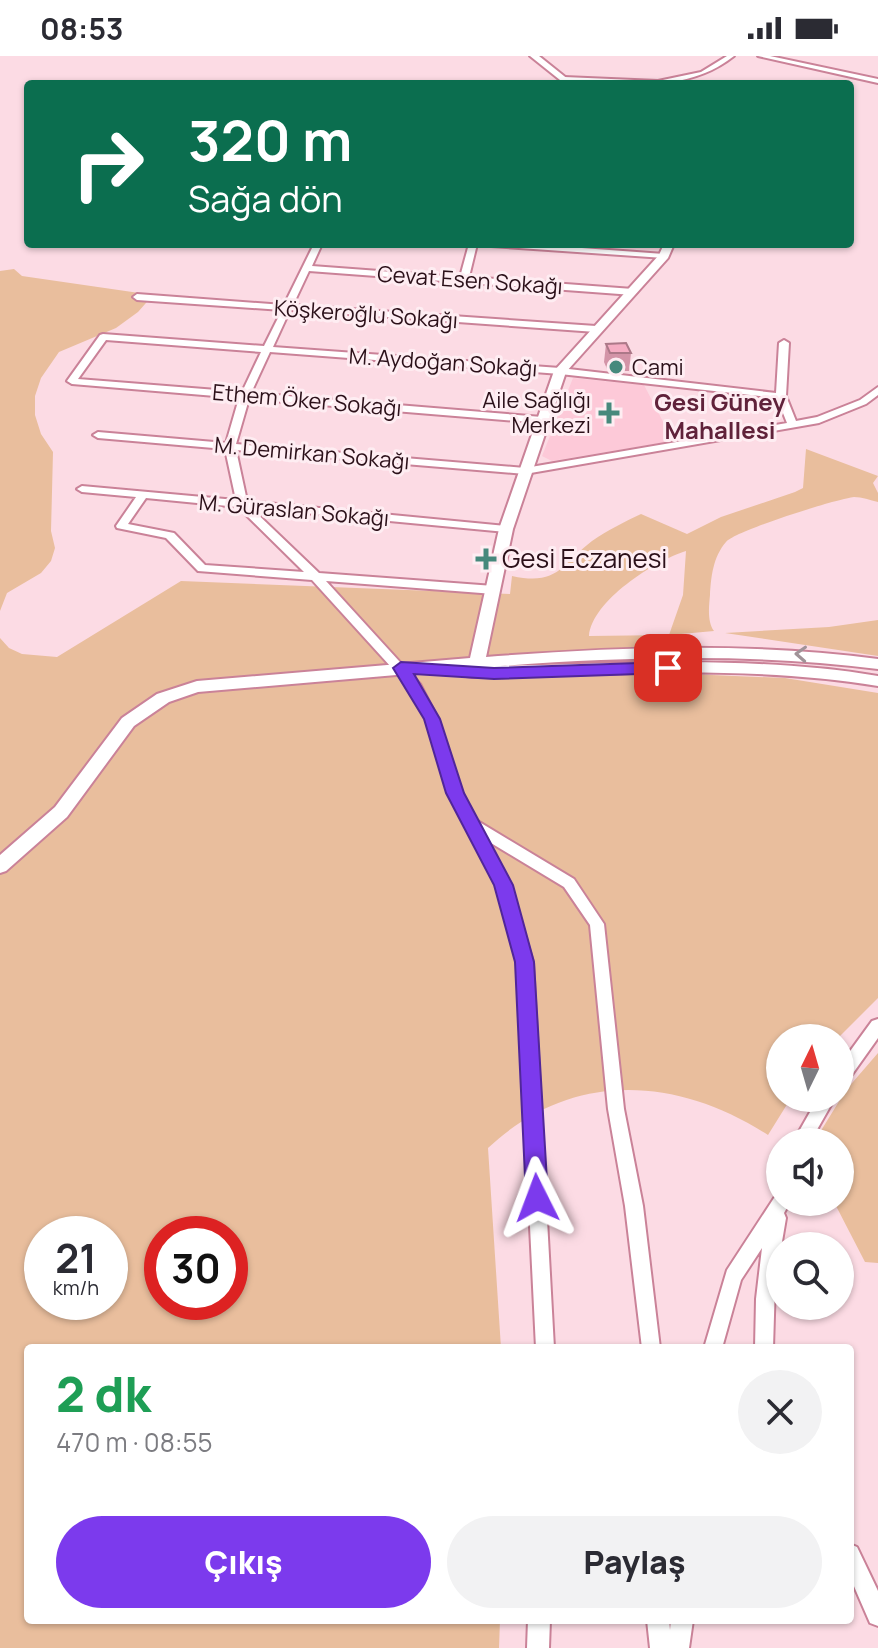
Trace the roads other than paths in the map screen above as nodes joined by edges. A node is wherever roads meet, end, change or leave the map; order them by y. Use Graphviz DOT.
graph roads {
  1 [pos="534,56"];
  2 [pos="731,56"];
  3 [pos="761,56"];
  4 [pos="564,80"];
  5 [pos="673,80"];
  6 [pos="878,81"];
  7 [pos="316,248"];
  8 [pos="472,248"];
  9 [pos="608,248"];
  10 [pos="667,250"];
  11 [pos="307,268"];
  12 [pos="464,279"];
  13 [pos="633,292"];
  14 [pos="137,297"];
  15 [pos="286,308"];
  16 [pos="596,329"];
  17 [pos="784,343"];
  18 [pos="266,348"];
  19 [pos="560,371"];
  20 [pos="72,381"];
  21 [pos="878,390"];
  22 [pos="245,395"];
  23 [pos="781,396"];
  24 [pos="542,420"];
  25 [pos="793,425"];
  26 [pos="98,435"];
  27 [pos="230,446"];
  28 [pos="525,471"];
  29 [pos="82,489"];
  30 [pos="143,495"];
  31 [pos="242,505"];
  32 [pos="506,529"];
  33 [pos="317,578"];
  34 [pos="494,590"];
  35 [pos="477,662"];
  36 [pos="878,664"];
  37 [pos="401,668"];
  38 [pos="878,681"];
  39 [pos="471,824"];
  40 [pos="0,866"];
  41 [pos="878,1026"];
  42 [pos="854,1059"];
  43 [pos="772,1216"];
  44 [pos="777,1216"];
  45 [pos="545,1344"];
  46 [pos="651,1344"];
  47 [pos="714,1344"];
  48 [pos="764,1344"];
  49 [pos="854,1563"];
  50 [pos="878,1615"];
  51 [pos="539,1624"];
  52 [pos="658,1624"];
  53 [pos="681,1624"];
  54 [pos="538,1648"];
  55 [pos="661,1648"];
  56 [pos="678,1648"];
  1 -- 4 [label="street"];
  2 -- 5 [label="street"];
  3 -- 6 [label="street"];
  7 -- 11 [label="street"];
  8 -- 12 [label="street"];
  9 -- 10 [label="street"];
  10 -- 13 [label="street"];
  11 -- 12 [label="street, Cevat Esen Sokağı"];
  11 -- 15 [label="street"];
  12 -- 13 [label="street, Cevat Esen Sokağı"];
  13 -- 16 [label="street"];
  14 -- 15 [label="street, Köşkeroğlu Sokağı"];
  15 -- 16 [label="street, Köşkeroğlu Sokağı"];
  15 -- 18 [label="street"];
  16 -- 19 [label="street"];
  17 -- 23 [label="street"];
  18 -- 19 [label="street, M. Aydoğan Sokağı"];
  18 -- 20 [label="street, M. Aydoğan Sokağı"];
  18 -- 22 [label="street"];
  19 -- 23 [label="street, M. Aydoğan Sokağı"];
  19 -- 24 [label="street"];
  20 -- 22 [label="street, Ethem Öker Sokağı"];
  21 -- 25 [label="street, M. Demirkan Sokağı"];
  22 -- 24 [label="street, Ethem Öker Sokağı"];
  22 -- 27 [label="street"];
  23 -- 25 [label="street"];
  24 -- 28 [label="street"];
  25 -- 28 [label="street, M. Demirkan Sokağı"];
  26 -- 27 [label="street, M. Demirkan Sokağı"];
  27 -- 28 [label="street, M. Demirkan Sokağı"];
  27 -- 31 [label="street"];
  28 -- 32 [label="street"];
  29 -- 30 [label="street, M. Güraslan Sokağı"];
  30 -- 31 [label="street, M. Güraslan Sokağı"];
  30 -- 33 [label="street"];
  31 -- 32 [label="street, M. Güraslan Sokağı"];
  31 -- 33 [label="street"];
  32 -- 34 [label="street"];
  33 -- 34 [label="street"];
  33 -- 37 [label="street"];
  34 -- 35 [label="street"];
  36 -- 35 [label="street, one-way"];
  35 -- 37 [label="street"];
  37 -- 38 [label="street"];
  37 -- 39 [label="street"];
  37 -- 40 [label="street"];
  39 -- 45 [label="street"];
  39 -- 46 [label="street"];
  41 -- 42 [label="street"];
  43 -- 47 [label="street"];
  44 -- 48 [label="street"];
  49 -- 50 [label="street"];
  51 -- 54 [label="street"];
  52 -- 55 [label="street"];
  53 -- 56 [label="street"];
}
